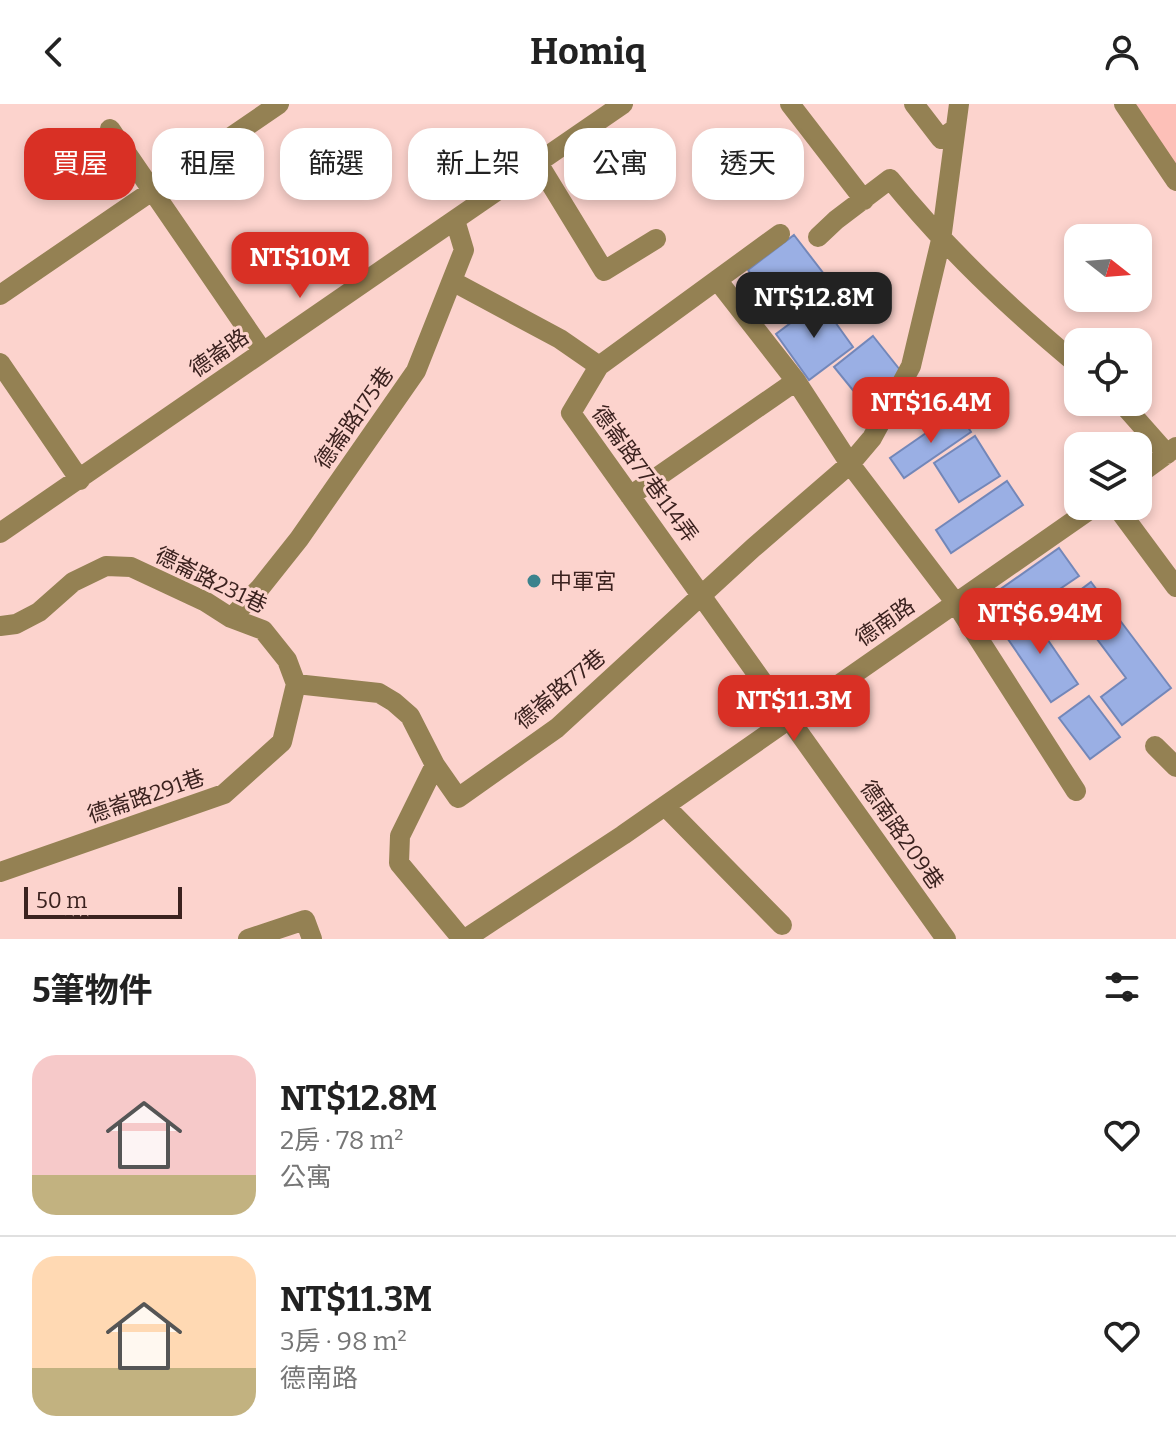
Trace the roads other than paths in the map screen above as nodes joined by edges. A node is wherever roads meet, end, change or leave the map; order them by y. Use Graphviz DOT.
graph roads {
  1 [pos="279,104"];
  2 [pos="623,104"];
  3 [pos="790,104"];
  4 [pos="914,104"];
  5 [pos="959,104"];
  6 [pos="1124,104"];
  7 [pos="955,129"];
  8 [pos="548,156"];
  9 [pos="136,169"];
  10 [pos="548,179"];
  11 [pos="1176,181"];
  12 [pos="151,192"];
  13 [pos="484,200"];
  14 [pos="864,200"];
  15 [pos="455,220"];
  16 [pos="780,234"];
  17 [pos="818,237"];
  18 [pos="656,239"];
  19 [pos="941,240"];
  20 [pos="452,281"];
  21 [pos="718,281"];
  22 [pos="0,295"];
  23 [pos="263,352"];
  24 [pos="1064,354"];
  25 [pos="0,363"];
  26 [pos="599,366"];
  27 [pos="796,381"];
  28 [pos="1136,416"];
  29 [pos="1172,451"];
  30 [pos="850,464"];
  31 [pos="1152,465"];
  32 [pos="80,480"];
  33 [pos="630,496"];
  34 [pos="1075,520"];
  35 [pos="1126,520"];
  36 [pos="0,533"];
  37 [pos="1176,587"];
  38 [pos="702,595"];
  39 [pos="955,602"];
  40 [pos="231,618"];
  41 [pos="0,626"];
  42 [pos="296,684"];
  43 [pos="791,718"];
  44 [pos="1155,746"];
  45 [pos="435,765"];
  46 [pos="1176,767"];
  47 [pos="1076,791"];
  48 [pos="665,806"];
  49 [pos="0,872"];
  50 [pos="782,925"];
  51 [pos="248,939"];
  52 [pos="312,939"];
  53 [pos="463,939"];
  54 [pos="946,939"];
  1 -- 12 [label="street"];
  2 -- 8 [label="street, 德崙路"];
  3 -- 14 [label="street"];
  4 -- 7 [label="street"];
  5 -- 7 [label="street, 德崙路77巷"];
  6 -- 11 [label="street"];
  7 -- 19 [label="street, 德崙路77巷"];
  9 -- 12 [label="street"];
  10 -- 18 [label="street"];
  12 -- 22 [label="street"];
  12 -- 23 [label="street"];
  13 -- 15 [label="street, 德崙路"];
  14 -- 17 [label="street"];
  14 -- 19 [label="street"];
  15 -- 20 [label="street, 德崙路175巷"];
  15 -- 23 [label="street, 德崙路"];
  16 -- 21 [label="street, 德崙路77巷114弄"];
  19 -- 24 [label="street"];
  19 -- 30 [label="street, 德崙路77巷"];
  20 -- 26 [label="street"];
  20 -- 40 [label="street, 德崙路175巷"];
  21 -- 26 [label="street, 德崙路77巷114弄"];
  21 -- 27 [label="street"];
  23 -- 32 [label="street, 德崙路"];
  25 -- 32 [label="street"];
  26 -- 33 [label="street, 德崙路77巷114弄"];
  27 -- 30 [label="street"];
  27 -- 33 [label="street"];
  28 -- 29 [label="street"];
  29 -- 31 [label="street"];
  30 -- 38 [label="street, 德崙路77巷"];
  30 -- 39 [label="street"];
  32 -- 36 [label="street, 德崙路"];
  33 -- 38 [label="street, 德崙路77巷114弄"];
  34 -- 39 [label="street, 德南路"];
  35 -- 37 [label="street"];
  38 -- 43 [label="street, 德崙路77巷114弄"];
  38 -- 45 [label="street, 德崙路77巷"];
  39 -- 43 [label="street, 德南路"];
  39 -- 47 [label="street"];
  40 -- 41 [label="street, 德崙路231巷"];
  40 -- 42 [label="street, 德崙路231巷"];
  42 -- 45 [label="street, 德崙路77巷"];
  42 -- 49 [label="street, 德崙路291巷"];
  43 -- 48 [label="street, 德南路"];
  43 -- 54 [label="street, 德南路209巷"];
  44 -- 46 [label="street"];
  45 -- 53 [label="street"];
  48 -- 50 [label="street"];
  48 -- 53 [label="street, 德南路"];
  51 -- 52 [label="street"];
}
